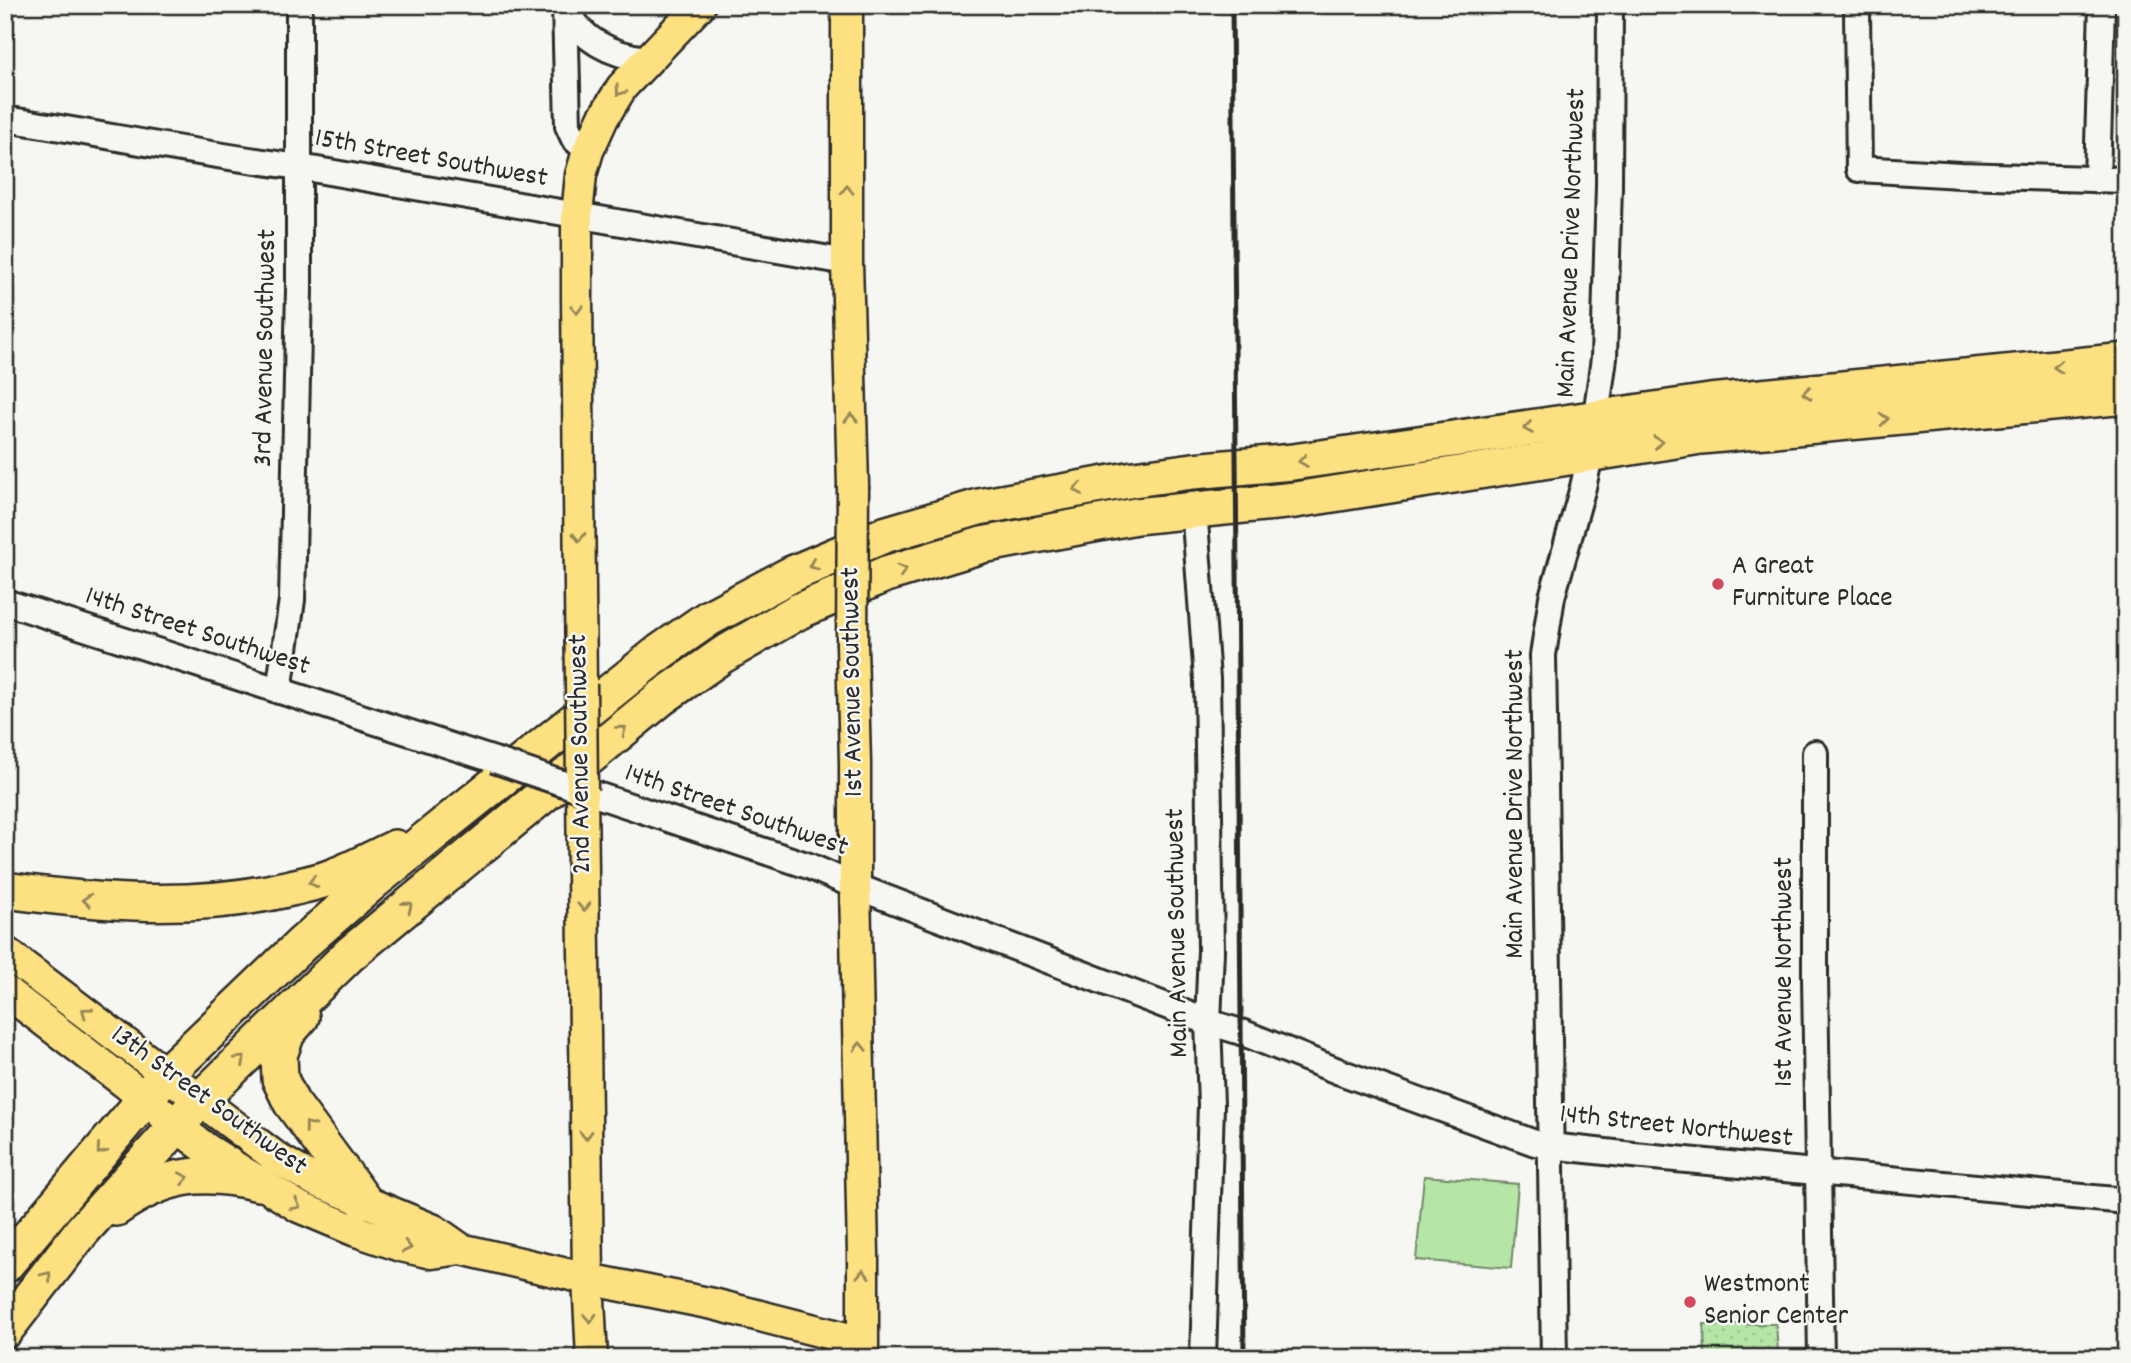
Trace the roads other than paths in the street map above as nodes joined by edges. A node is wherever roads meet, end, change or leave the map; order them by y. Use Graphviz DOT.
graph roads {
  1 [pos="299,5"];
  2 [pos="566,5"];
  3 [pos="700,5"];
  4 [pos="847,5"];
  5 [pos="1610,5"];
  6 [pos="2102,5"];
  7 [pos="1857,12"];
  8 [pos="646,60"];
  9 [pos="5,119"];
  10 [pos="588,151"];
  11 [pos="300,167"];
  12 [pos="2097,180"];
  13 [pos="2126,180"];
  14 [pos="577,215"];
  15 [pos="847,262"];
  16 [pos="2126,361"];
  17 [pos="2126,396"];
  18 [pos="1596,418"];
  19 [pos="1591,452"];
  20 [pos="1194,509"];
  21 [pos="5,602"];
  22 [pos="279,691"];
  23 [pos="1815,753"];
  24 [pos="582,790"];
  25 [pos="442,826"];
  26 [pos="855,886"];
  27 [pos="5,890"];
  28 [pos="5,952"];
  29 [pos="350,954"];
  30 [pos="5,990"];
  31 [pos="1208,1022"];
  32 [pos="1241,1032"];
  33 [pos="156,1086"];
  34 [pos="200,1100"];
  35 [pos="176,1126"];
  36 [pos="1550,1146"];
  37 [pos="1818,1172"];
  38 [pos="259,1184"];
  39 [pos="364,1201"];
  40 [pos="2126,1201"];
  41 [pos="82,1231"];
  42 [pos="461,1249"];
  43 [pos="5,1265"];
  44 [pos="588,1279"];
  45 [pos="5,1329"];
  46 [pos="862,1350"];
  47 [pos="592,1358"];
  48 [pos="1203,1358"];
  49 [pos="1554,1358"];
  50 [pos="1821,1358"];
  1 -- 11 [label="street, 3rd Avenue Southwest"];
  2 -- 8 [label="street"];
  2 -- 10 [label="street"];
  3 -- 8 [label="main road, 2nd Avenue Southwest"];
  15 -- 4 [label="main road, 1st Avenue Southwest, one-way"];
  5 -- 18 [label="street, Main Avenue Drive Northwest"];
  6 -- 12 [label="street"];
  7 -- 12 [label="street"];
  8 -- 10 [label="main road, 2nd Avenue Southwest, one-way"];
  9 -- 11 [label="street, 15th Street Southwest"];
  10 -- 14 [label="main road, 2nd Avenue Southwest"];
  11 -- 14 [label="street, 15th Street Southwest"];
  11 -- 22 [label="street, 3rd Avenue Southwest"];
  12 -- 13 [label="street"];
  14 -- 15 [label="street, 15th Street Southwest"];
  14 -- 24 [label="main road, 2nd Avenue Southwest, one-way, bridge"];
  26 -- 15 [label="main road, 1st Avenue Southwest, one-way, bridge"];
  16 -- 18 [label="highway, one-way"];
  19 -- 17 [label="highway, one-way"];
  18 -- 19 [label="street, Main Avenue Drive Northwest"];
  18 -- 25 [label="highway, one-way"];
  19 -- 20 [label="highway"];
  19 -- 36 [label="street, Main Avenue Drive Northwest"];
  29 -- 20 [label="highway, one-way"];
  20 -- 31 [label="street, Main Avenue Southwest"];
  21 -- 22 [label="street, 14th Street Southwest"];
  22 -- 24 [label="street, 14th Street Southwest, bridge"];
  23 -- 37 [label="street, 1st Avenue Northwest"];
  24 -- 26 [label="street, 14th Street Southwest"];
  24 -- 44 [label="main road, 2nd Avenue Southwest, one-way"];
  25 -- 27 [label="highway, one-way"];
  25 -- 33 [label="highway"];
  26 -- 31 [label="street, 14th Street Southwest"];
  46 -- 26 [label="main road, 1st Avenue Southwest, one-way"];
  33 -- 28 [label="main road, 13th Street Southwest, one-way"];
  34 -- 29 [label="highway, one-way"];
  39 -- 29 [label="highway, one-way"];
  30 -- 33 [label="main road, 13th Street Southwest"];
  31 -- 32 [label="street, 14th Street Southwest"];
  31 -- 48 [label="street, Main Avenue Southwest"];
  32 -- 36 [label="street, 14th Street Northwest"];
  33 -- 34 [label="main road, 13th Street Southwest"];
  33 -- 35 [label="main road, 13th Street Southwest"];
  33 -- 43 [label="highway, one-way"];
  34 -- 35 [label="highway"];
  34 -- 39 [label="main road, 13th Street Southwest"];
  35 -- 38 [label="main road, 13th Street Southwest"];
  35 -- 41 [label="highway"];
  36 -- 37 [label="street, 14th Street Northwest"];
  36 -- 49 [label="street, Main Avenue Drive Northwest"];
  37 -- 40 [label="street, 14th Street Northwest"];
  37 -- 50 [label="street, 1st Avenue Northwest"];
  41 -- 38 [label="highway, one-way"];
  38 -- 42 [label="main road, 13th Street Southwest, one-way"];
  39 -- 42 [label="main road, 13th Street Southwest"];
  45 -- 41 [label="highway, one-way"];
  42 -- 44 [label="main road, 13th Street Southwest"];
  44 -- 46 [label="main road, 13th Street Southwest"];
  44 -- 47 [label="main road, 2nd Avenue Southwest, one-way"];
}
